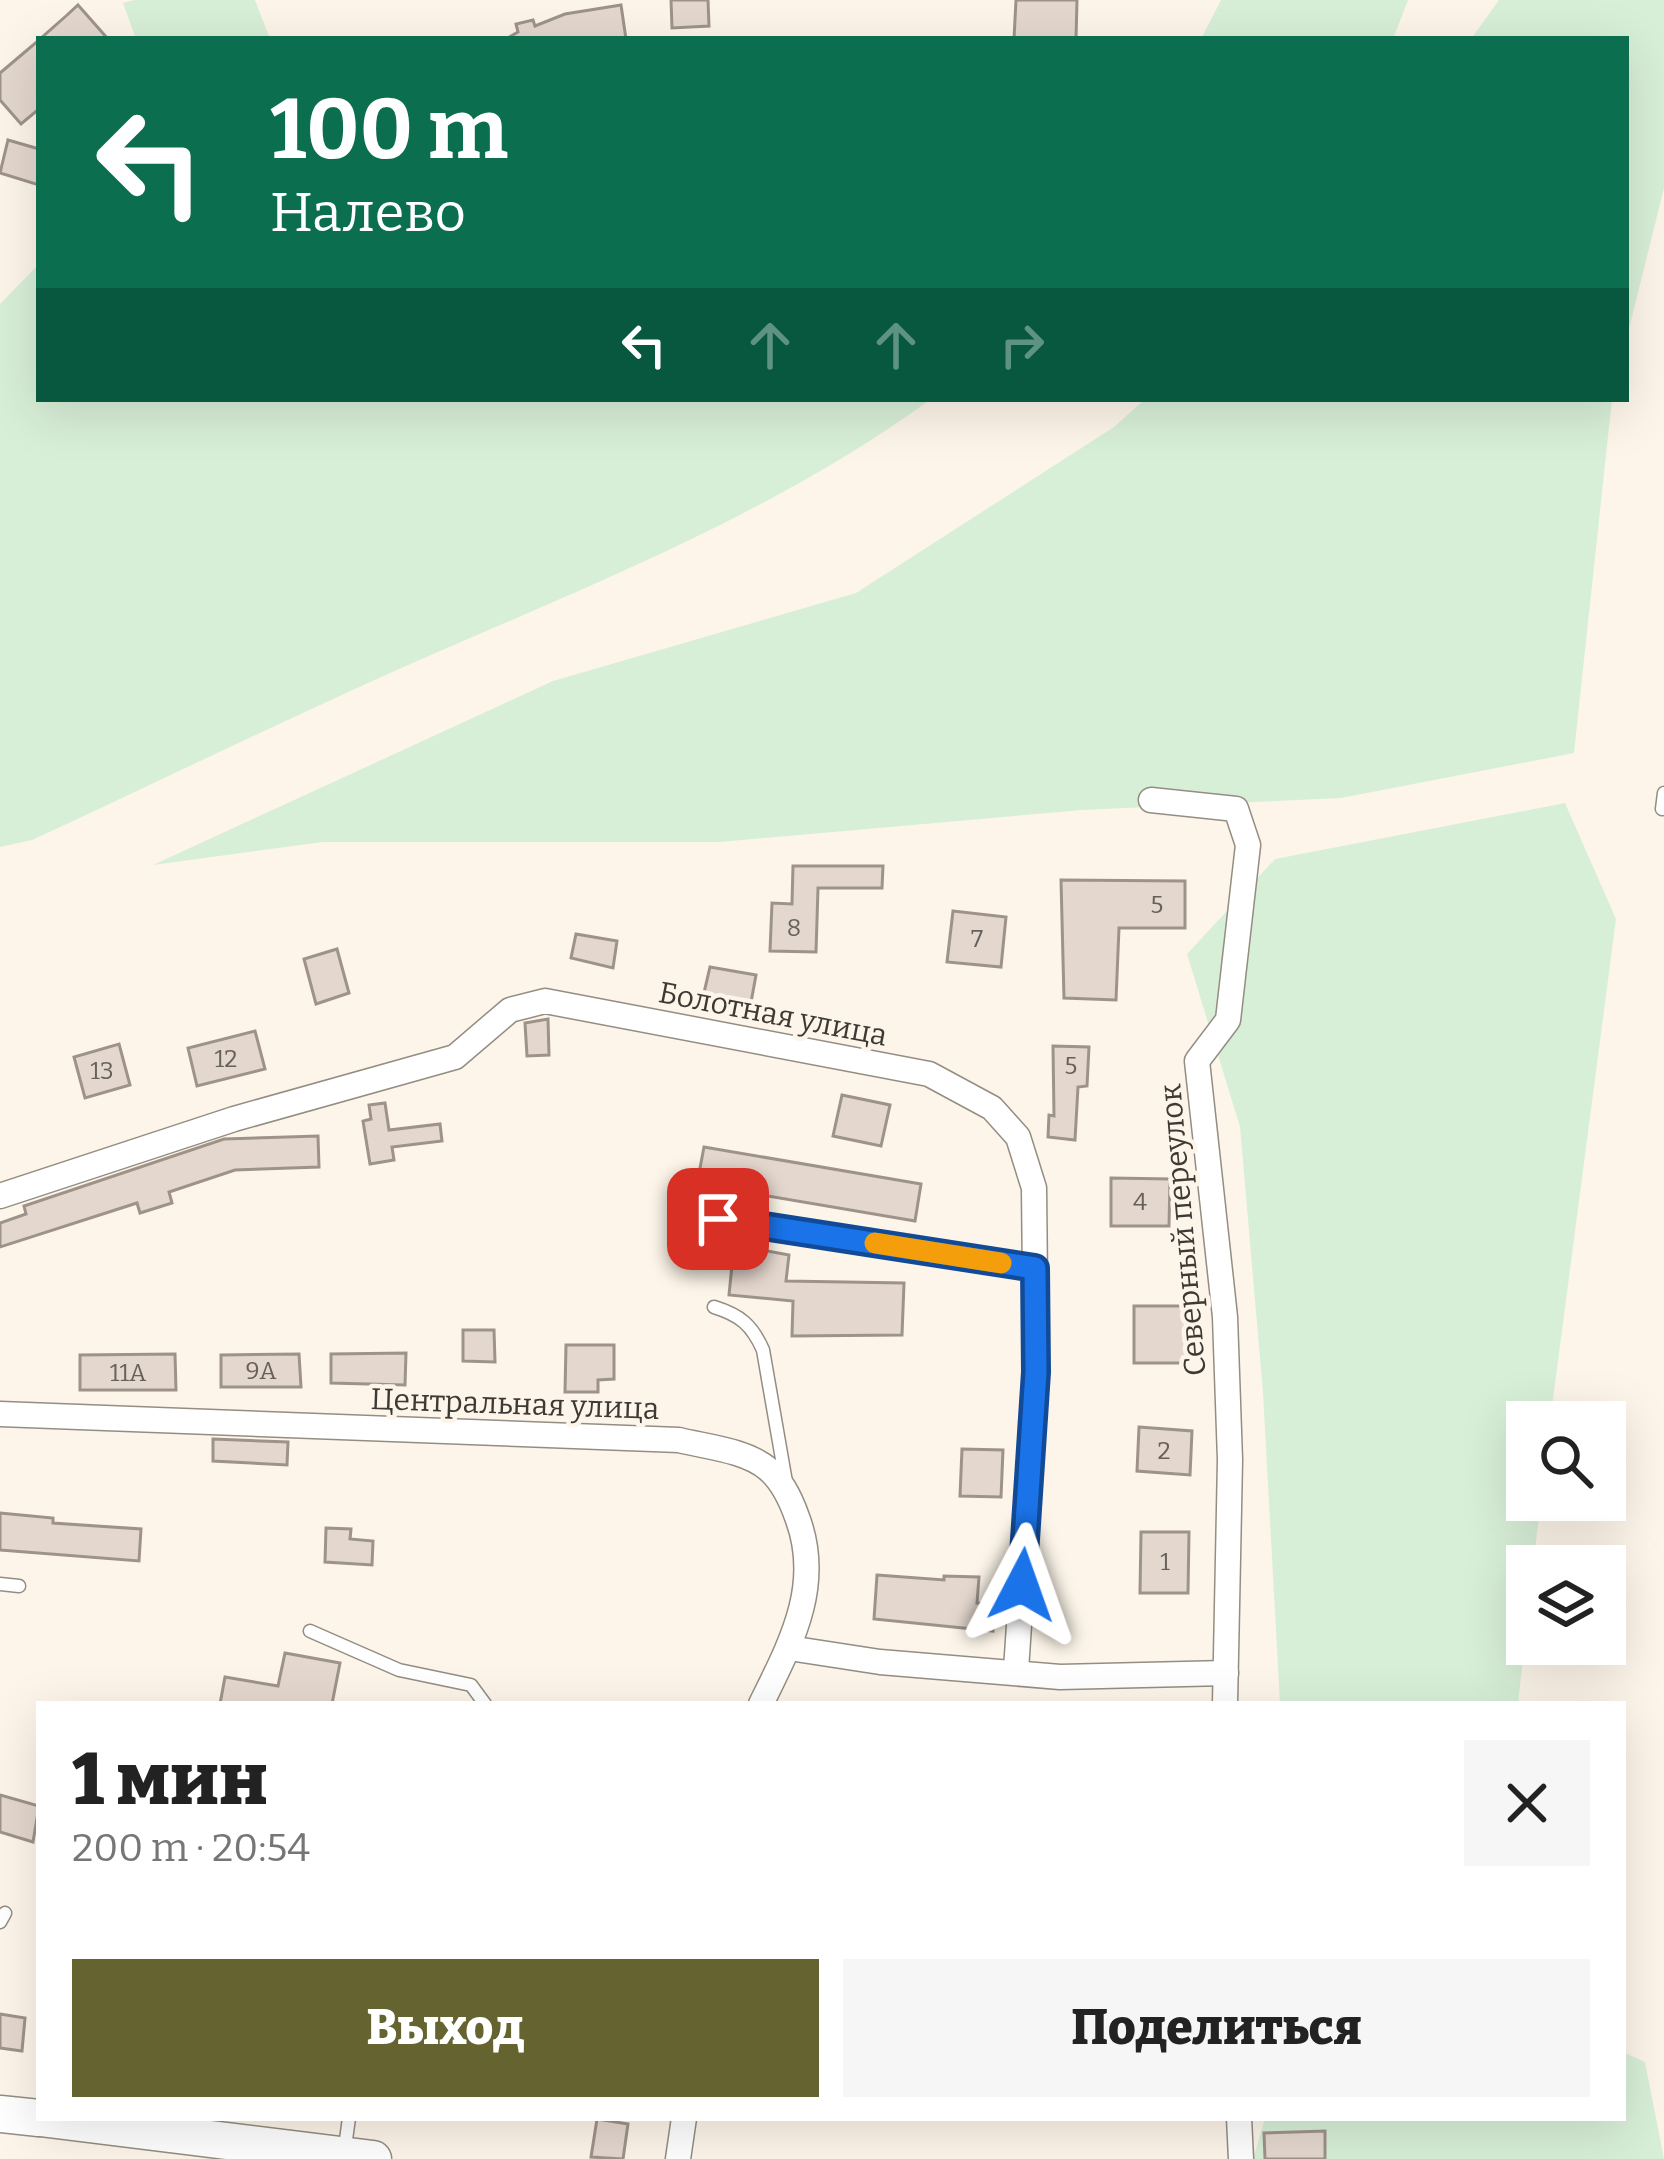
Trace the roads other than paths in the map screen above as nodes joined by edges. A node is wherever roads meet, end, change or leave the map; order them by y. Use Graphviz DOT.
graph roads {
  1 [pos="1664,793"];
  2 [pos="1151,800"];
  3 [pos="1662,808"];
  4 [pos="0,1196"];
  5 [pos="718,1219"];
  6 [pos="1035,1268"];
  7 [pos="714,1307"];
  8 [pos="0,1414"];
  9 [pos="789,1495"];
  10 [pos="0,1584"];
  11 [pos="19,1586"];
  12 [pos="310,1631"];
  13 [pos="789,1648"];
  14 [pos="1016,1670"];
  15 [pos="1226,1673"];
  16 [pos="483,1701"];
  17 [pos="762,1701"];
  18 [pos="1225,1701"];
  19 [pos="0,2114"];
  20 [pos="36,2118"];
  21 [pos="64,2121"];
  22 [pos="350,2121"];
  23 [pos="684,2121"];
  24 [pos="1240,2121"];
  25 [pos="358,2157"];
  26 [pos="678,2159"];
  27 [pos="1241,2159"];
  1 -- 3 [label="lane"];
  2 -- 15 [label="street, Северный переулок"];
  4 -- 6 [label="street, Болотная улица"];
  5 -- 6 [label="lane"];
  6 -- 14 [label="street, Болотная улица"];
  7 -- 9 [label="lane"];
  8 -- 9 [label="street, Центральная улица"];
  9 -- 13 [label="street"];
  10 -- 11 [label="lane"];
  12 -- 16 [label="lane"];
  13 -- 14 [label="street"];
  13 -- 17 [label="street"];
  14 -- 15 [label="street"];
  15 -- 18 [label="street"];
  19 -- 20 [label="street"];
  21 -- 25 [label="street"];
  22 -- 25 [label="lane"];
  23 -- 26 [label="street"];
  24 -- 27 [label="street"];
}
